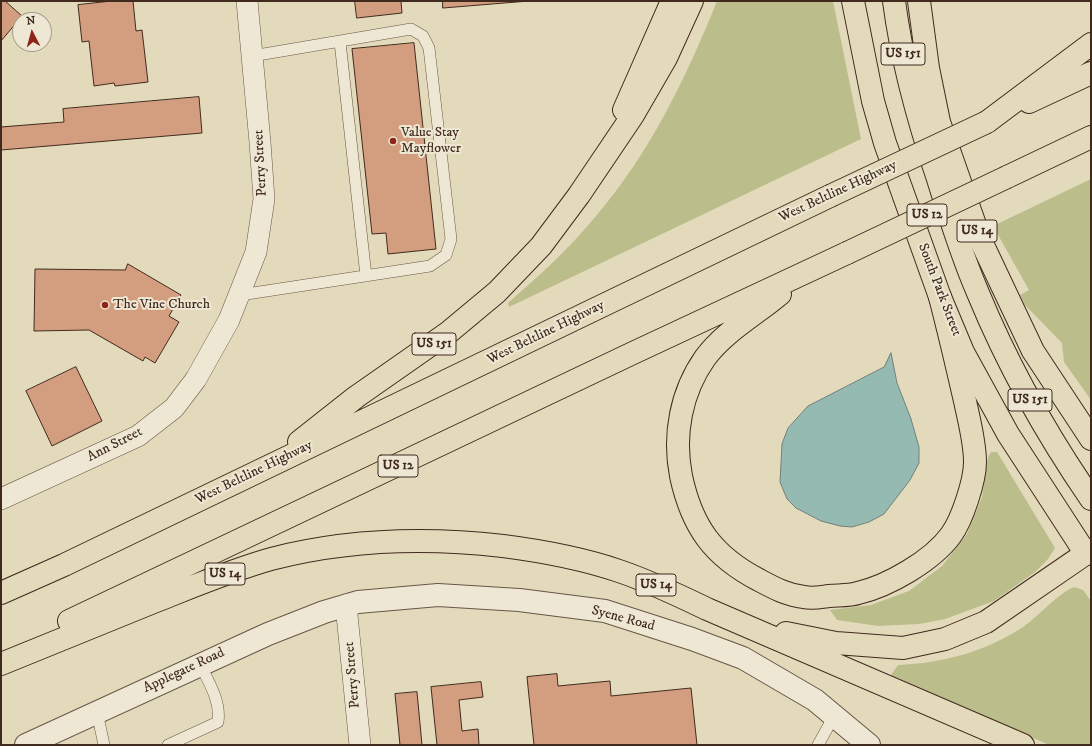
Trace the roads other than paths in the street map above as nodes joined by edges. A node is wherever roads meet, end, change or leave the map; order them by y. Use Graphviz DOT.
graph roads {
  1 [pos="246,1"];
  2 [pos="672,1"];
  3 [pos="692,1"];
  4 [pos="853,1"];
  5 [pos="894,1"];
  6 [pos="919,1"];
  7 [pos="340,42"];
  8 [pos="1091,44"];
  9 [pos="252,56"];
  10 [pos="1091,72"];
  11 [pos="987,122"];
  12 [pos="1091,137"];
  13 [pos="613,145"];
  14 [pos="366,276"];
  15 [pos="795,278"];
  16 [pos="240,295"];
  17 [pos="940,297"];
  18 [pos="230,320"];
  19 [pos="1091,439"];
  20 [pos="266,468"];
  21 [pos="1,499"];
  22 [pos="1091,499"];
  23 [pos="1089,555"];
  24 [pos="1,593"];
  25 [pos="346,605"];
  26 [pos="742,624"];
  27 [pos="1,653"];
  28 [pos="1,664"];
  29 [pos="200,664"];
  30 [pos="97,712"];
  31 [pos="834,716"];
  32 [pos="26,745"];
  33 [pos="104,745"];
  34 [pos="168,745"];
  35 [pos="360,745"];
  36 [pos="818,745"];
  37 [pos="869,745"];
  38 [pos="1023,745"];
  1 -- 9 [label="street, Perry Street"];
  2 -- 13 [label="main road"];
  3 -- 13 [label="main road, US 151"];
  4 -- 17 [label="main road, South Park Street"];
  5 -- 22 [label="main road, US 151"];
  6 -- 19 [label="main road, US 14"];
  7 -- 9 [label="lane"];
  7 -- 14 [label="lane"];
  7 -- 14 [label="lane"];
  8 -- 11 [label="main road"];
  9 -- 16 [label="street, Perry Street"];
  10 -- 11 [label="main road, West Beltline Highway"];
  11 -- 20 [label="main road, West Beltline Highway, bridge"];
  12 -- 15 [label="main road, US 12, bridge"];
  13 -- 20 [label="main road, US 151"];
  14 -- 16 [label="lane"];
  15 -- 17 [label="main road"];
  15 -- 27 [label="main road, US 12"];
  16 -- 18 [label="street, Perry Street"];
  17 -- 23 [label="main road, South Park Street"];
  18 -- 21 [label="street, Ann Street"];
  20 -- 24 [label="main road, West Beltline Highway"];
  23 -- 26 [label="main road"];
  25 -- 29 [label="street, Applegate Road"];
  25 -- 31 [label="street, Syene Road"];
  25 -- 35 [label="street, Perry Street"];
  26 -- 28 [label="main road, US 14"];
  26 -- 38 [label="main road"];
  29 -- 30 [label="street, Applegate Road"];
  29 -- 34 [label="lane"];
  30 -- 32 [label="street, Applegate Road"];
  30 -- 33 [label="lane"];
  31 -- 36 [label="lane"];
  31 -- 37 [label="street, Syene Road"];
}
